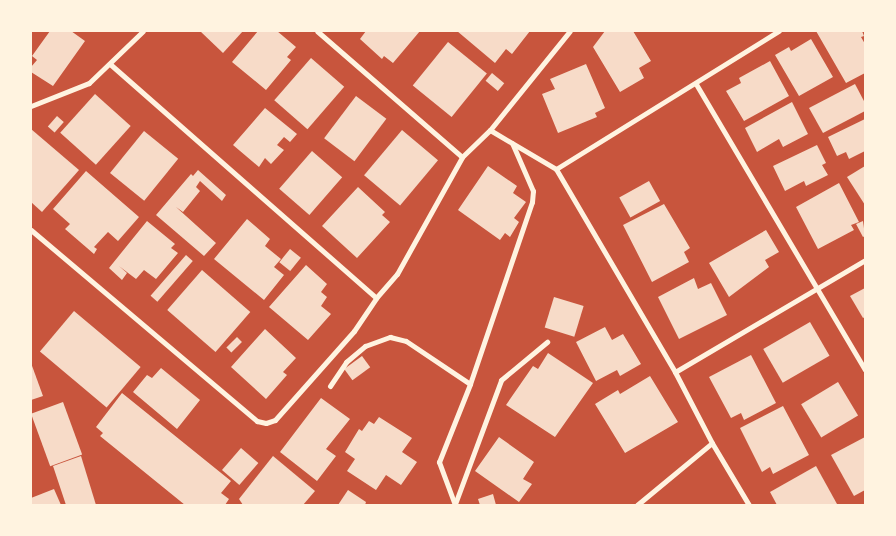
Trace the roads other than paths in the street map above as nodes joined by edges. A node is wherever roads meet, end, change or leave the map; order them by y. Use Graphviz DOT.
graph roads {
  1 [pos="144,31"];
  2 [pos="317,31"];
  3 [pos="570,31"];
  4 [pos="779,31"];
  5 [pos="110,64"];
  6 [pos="696,84"];
  7 [pos="31,106"];
  8 [pos="490,130"];
  9 [pos="512,143"];
  10 [pos="462,157"];
  11 [pos="556,169"];
  12 [pos="31,230"];
  13 [pos="865,260"];
  14 [pos="816,290"];
  15 [pos="376,298"];
  16 [pos="547,342"];
  17 [pos="865,370"];
  18 [pos="675,372"];
  19 [pos="470,384"];
  20 [pos="330,386"];
  21 [pos="712,443"];
  22 [pos="455,505"];
  23 [pos="637,505"];
  24 [pos="749,505"];
  1 -- 5 [label="street"];
  2 -- 10 [label="street"];
  3 -- 8 [label="street"];
  4 -- 6 [label="street"];
  5 -- 7 [label="street"];
  5 -- 15 [label="street"];
  6 -- 11 [label="street"];
  6 -- 14 [label="street"];
  8 -- 9 [label="street"];
  8 -- 10 [label="street"];
  9 -- 11 [label="street"];
  9 -- 19 [label="street"];
  10 -- 15 [label="street"];
  11 -- 18 [label="street"];
  12 -- 15 [label="street"];
  13 -- 14 [label="street"];
  14 -- 17 [label="street"];
  14 -- 18 [label="street"];
  16 -- 22 [label="street"];
  18 -- 21 [label="street"];
  19 -- 20 [label="street"];
  19 -- 22 [label="street"];
  21 -- 23 [label="street"];
  21 -- 24 [label="street"];
}
